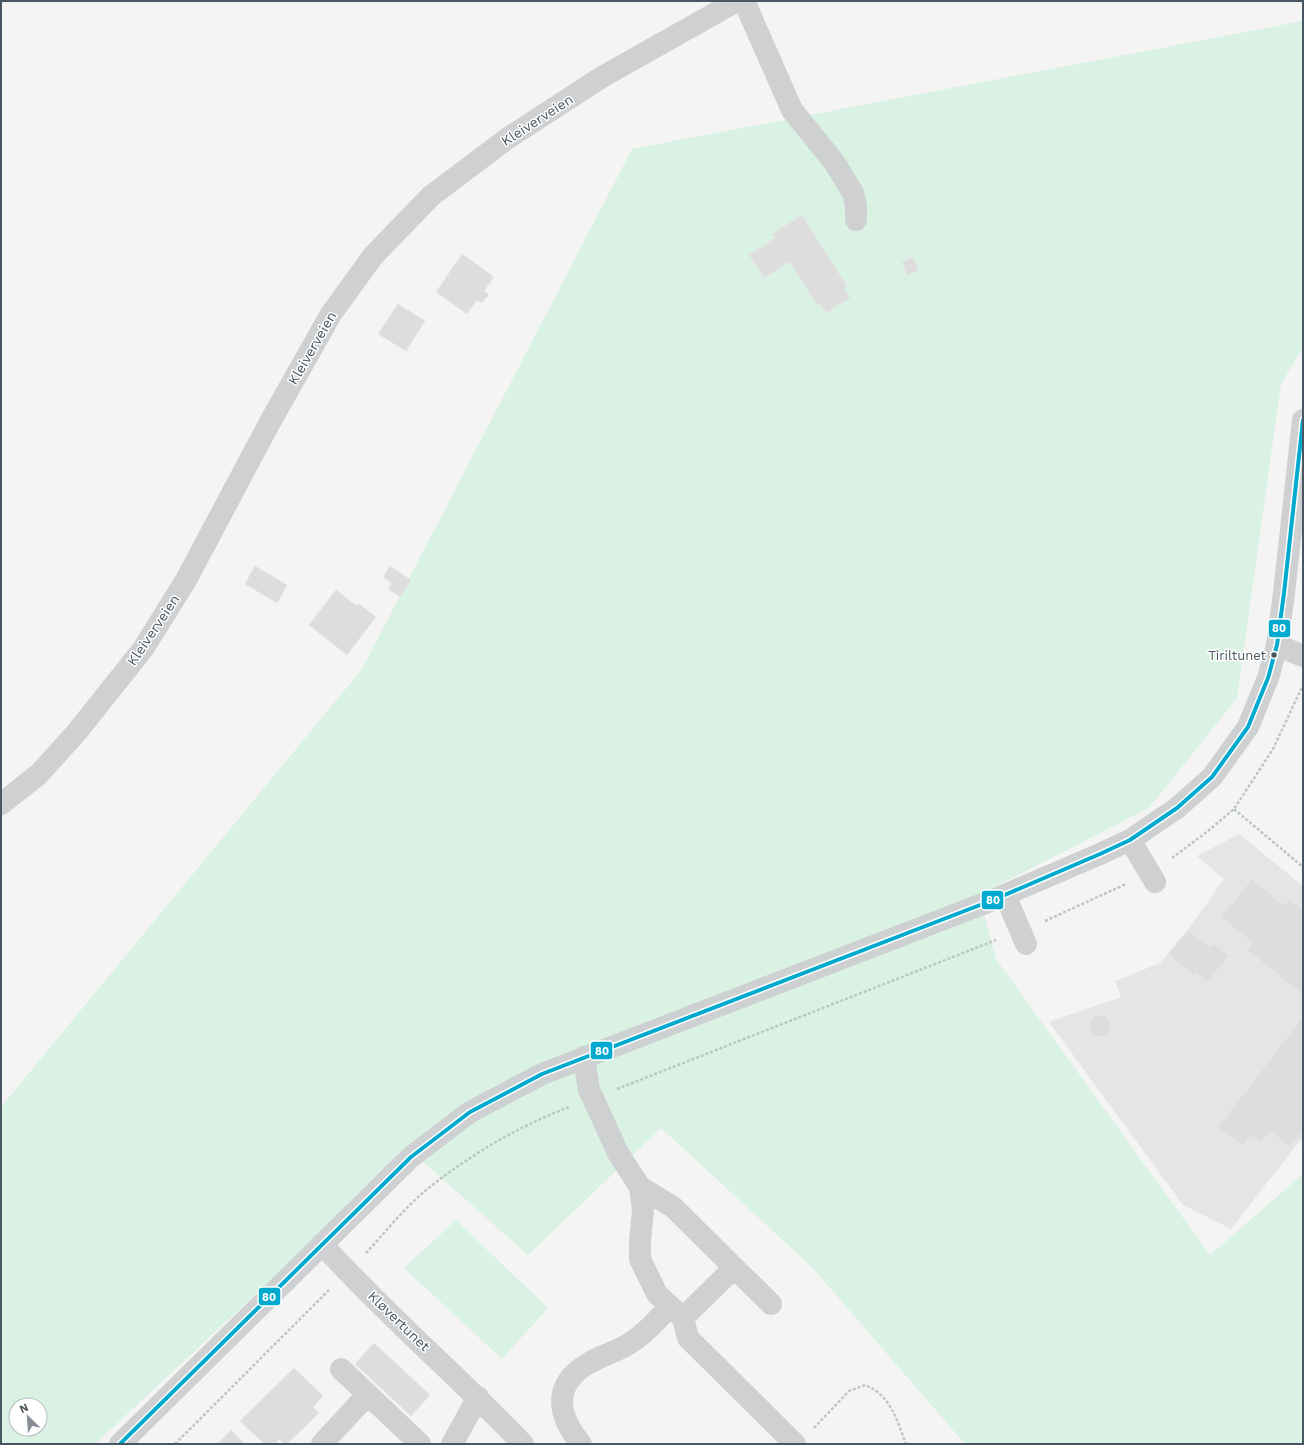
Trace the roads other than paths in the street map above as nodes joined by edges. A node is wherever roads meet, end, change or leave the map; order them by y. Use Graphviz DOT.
graph roads {
  1 [pos="737,1"];
  2 [pos="744,1"];
  3 [pos="856,220"];
  4 [pos="1303,420"];
  5 [pos="1277,645"];
  6 [pos="1303,656"];
  7 [pos="1,804"];
  8 [pos="1130,840"];
  9 [pos="1152,878"];
  10 [pos="1005,895"];
  11 [pos="1023,937"];
  12 [pos="584,1057"];
  13 [pos="640,1187"];
  14 [pos="322,1244"];
  15 [pos="734,1268"];
  16 [pos="771,1304"];
  17 [pos="677,1312"];
  18 [pos="341,1369"];
  19 [pos="367,1395"];
  20 [pos="478,1397"];
  21 [pos="802,1439"];
  22 [pos="120,1444"];
  23 [pos="322,1444"];
  24 [pos="420,1444"];
  25 [pos="452,1444"];
  26 [pos="523,1444"];
  27 [pos="582,1444"];
  1 -- 7 [label="street, Kleiverveien"];
  2 -- 3 [label="street"];
  4 -- 5 [label="street"];
  5 -- 6 [label="street"];
  5 -- 8 [label="street"];
  8 -- 9 [label="street"];
  8 -- 10 [label="street"];
  10 -- 11 [label="street"];
  10 -- 12 [label="street"];
  12 -- 13 [label="street"];
  12 -- 14 [label="street"];
  13 -- 15 [label="street"];
  13 -- 17 [label="street"];
  14 -- 20 [label="street, Kløvertunet"];
  14 -- 22 [label="street"];
  15 -- 16 [label="street"];
  15 -- 17 [label="street"];
  17 -- 21 [label="street"];
  17 -- 27 [label="street"];
  18 -- 19 [label="street"];
  19 -- 23 [label="street"];
  19 -- 24 [label="street"];
  20 -- 25 [label="street"];
  20 -- 26 [label="street, Kløvertunet"];
}
